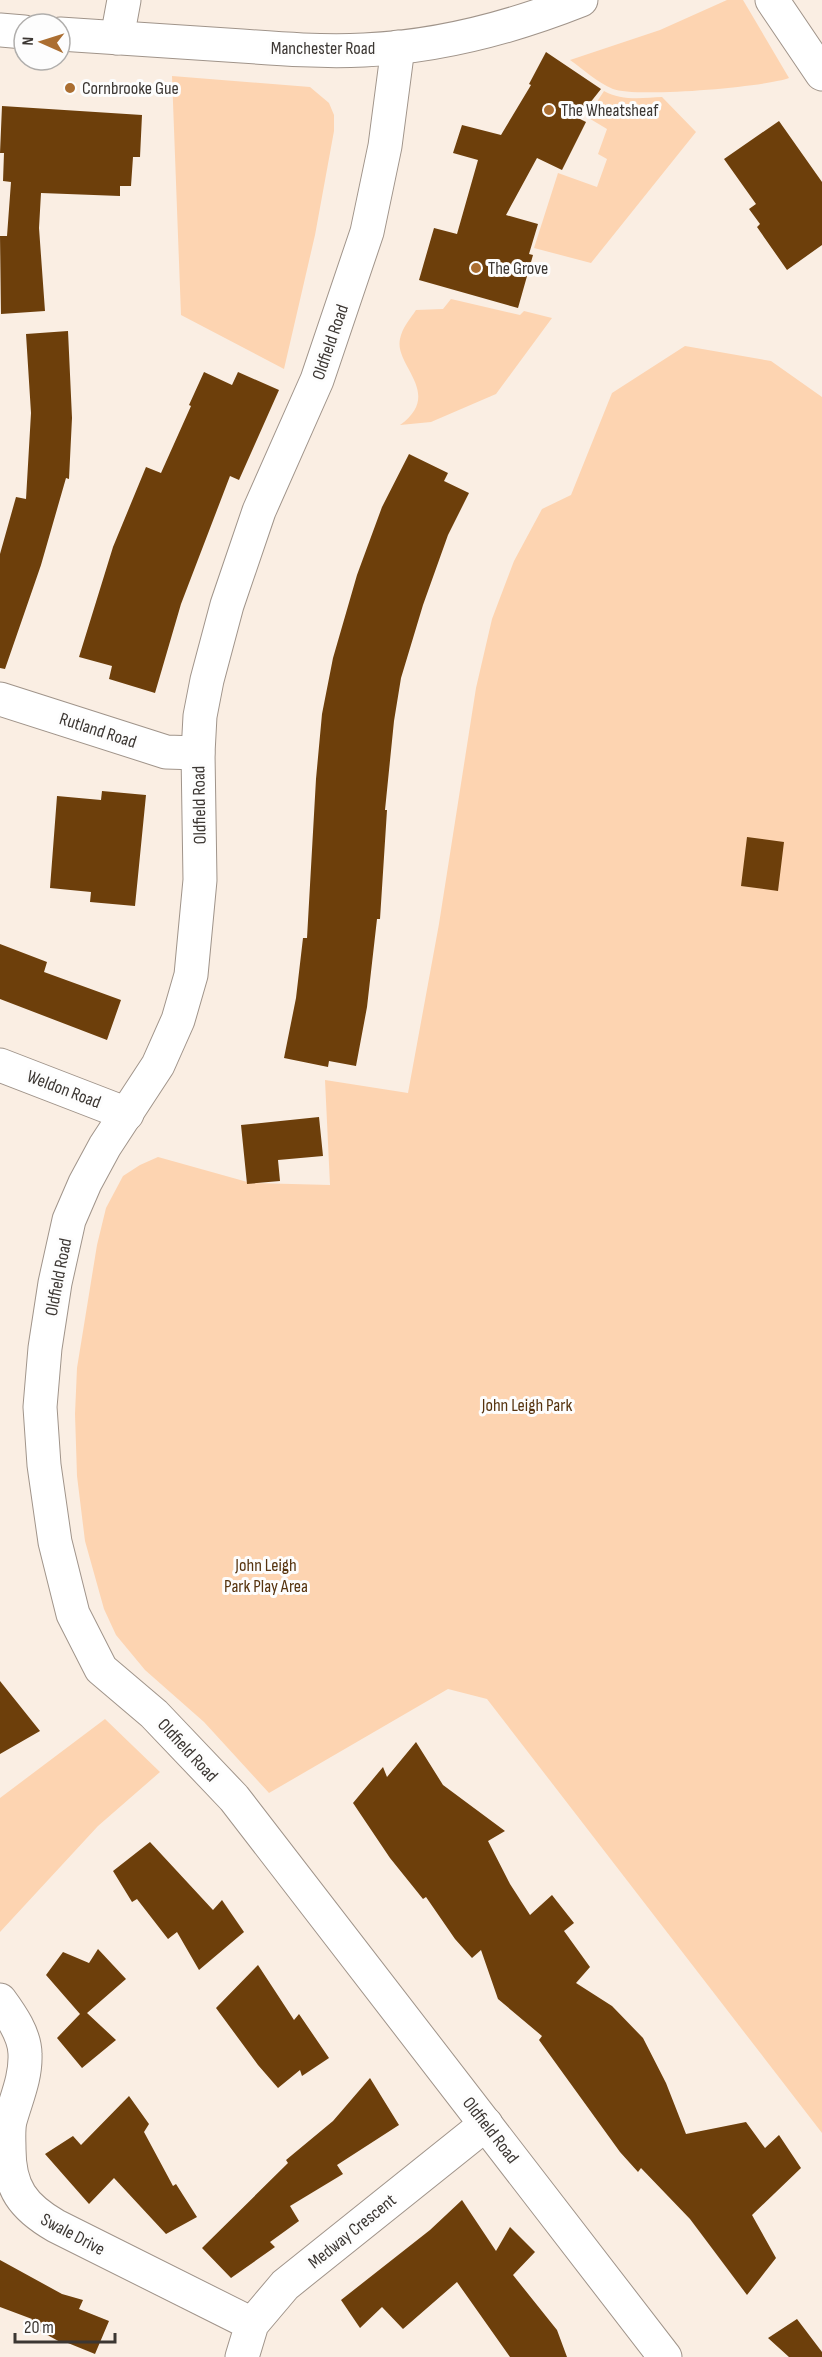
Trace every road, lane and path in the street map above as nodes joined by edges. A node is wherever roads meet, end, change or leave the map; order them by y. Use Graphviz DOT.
graph roads {
  1 [pos="124,0"];
  2 [pos="580,0"];
  3 [pos="772,0"];
  4 [pos="72,35"];
  5 [pos="117,38"];
  6 [pos="398,47"];
  7 [pos="822,74"];
  8 [pos="0,699"];
  9 [pos="198,753"];
  10 [pos="0,1065"];
  11 [pos="127,1114"];
  12 [pos="0,2000"];
  13 [pos="486,2124"];
  14 [pos="10,2205"];
  15 [pos="252,2324"];
  16 [pos="242,2357"];
  17 [pos="665,2357"];
  1 -- 5 [label="main road"];
  2 -- 6 [label="main road, Manchester Road"];
  3 -- 7 [label="main road"];
  4 -- 5 [label="main road, Manchester Road"];
  5 -- 6 [label="main road, Manchester Road"];
  6 -- 9 [label="main road, Oldfield Road"];
  8 -- 9 [label="main road, Rutland Road"];
  9 -- 11 [label="main road, Oldfield Road"];
  10 -- 11 [label="main road, Weldon Road"];
  11 -- 13 [label="main road, Oldfield Road"];
  12 -- 14 [label="main road, Swale Drive"];
  13 -- 15 [label="main road, Medway Crescent"];
  13 -- 17 [label="main road, Oldfield Road"];
  14 -- 15 [label="main road, Swale Drive"];
  15 -- 16 [label="main road, Medway Crescent"];
}
